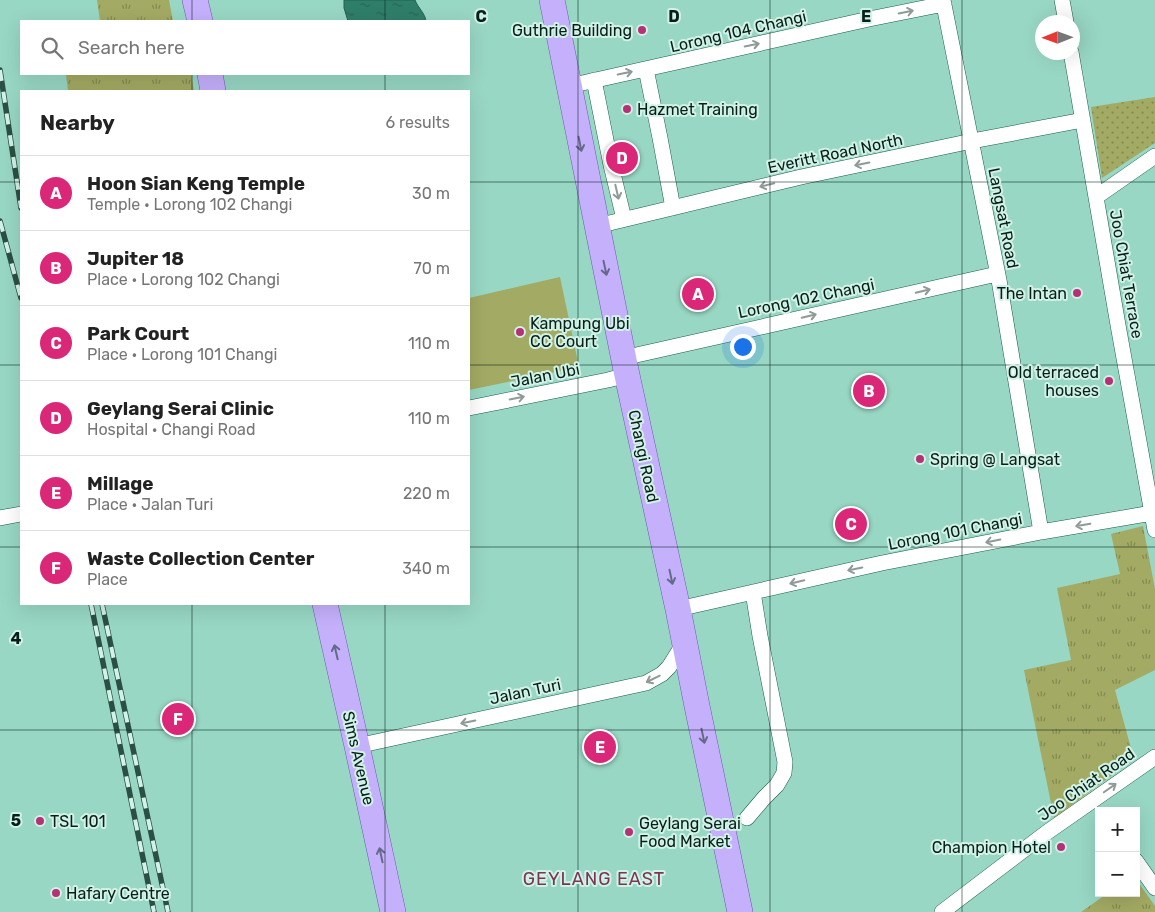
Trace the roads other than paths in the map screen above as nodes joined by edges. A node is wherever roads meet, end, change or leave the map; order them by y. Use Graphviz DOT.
graph roads {
  1 [pos="195,0"];
  2 [pos="552,0"];
  3 [pos="1062,0"];
  4 [pos="943,2"];
  5 [pos="1065,15"];
  6 [pos="200,20"];
  7 [pos="1072,60"];
  8 [pos="646,69"];
  9 [pos="210,75"];
  10 [pos="594,80"];
  11 [pos="569,86"];
  12 [pos="213,90"];
  13 [pos="1083,120"];
  14 [pos="972,141"];
  15 [pos="1155,156"];
  16 [pos="1096,197"];
  17 [pos="673,208"];
  18 [pos="624,220"];
  19 [pos="597,226"];
  20 [pos="997,274"];
  21 [pos="625,366"];
  22 [pos="470,408"];
  23 [pos="1151,484"];
  24 [pos="1152,513"];
  25 [pos="20,514"];
  26 [pos="0,518"];
  27 [pos="1155,530"];
  28 [pos="1041,532"];
  29 [pos="753,592"];
  30 [pos="325,605"];
  31 [pos="678,609"];
  32 [pos="684,644"];
  33 [pos="357,746"];
  34 [pos="1155,757"];
  35 [pos="1097,805"];
  36 [pos="747,818"];
  37 [pos="1140,867"];
  38 [pos="1155,888"];
  39 [pos="393,912"];
  40 [pos="740,912"];
  41 [pos="942,912"];
  1 -- 6 [label="main road"];
  2 -- 11 [label="main road, Changi Road"];
  3 -- 5 [label="street"];
  8 -- 4 [label="street, Lorong 104 Changi, one-way"];
  4 -- 14 [label="street, Langsat Road"];
  7 -- 13 [label="street, Joo Chiat Terrace"];
  10 -- 8 [label="street, Lorong 104 Changi, one-way"];
  8 -- 17 [label="street"];
  9 -- 12 [label="main road"];
  10 -- 11 [label="street, Lorong 104 Changi"];
  10 -- 18 [label="street, one-way"];
  11 -- 19 [label="main road, Changi Road, one-way"];
  13 -- 14 [label="street, Everitt Road North"];
  13 -- 16 [label="street, Joo Chiat Terrace"];
  14 -- 17 [label="street, Everitt Road North, one-way"];
  14 -- 20 [label="street, Langsat Road"];
  15 -- 16 [label="street"];
  16 -- 23 [label="street, Joo Chiat Terrace"];
  17 -- 18 [label="street, Everitt Road North"];
  18 -- 19 [label="street, Everitt Road North"];
  19 -- 21 [label="main road, Changi Road, one-way"];
  21 -- 20 [label="street, Lorong 102 Changi, one-way"];
  20 -- 28 [label="street, Langsat Road"];
  22 -- 21 [label="street, Jalan Ubi, one-way"];
  21 -- 31 [label="main road, Changi Road, one-way"];
  23 -- 24 [label="street, Joo Chiat Terrace"];
  24 -- 27 [label="street, Joo Chiat Terrace"];
  24 -- 28 [label="street, Lorong 101 Changi, one-way"];
  25 -- 26 [label="street"];
  28 -- 29 [label="street, Lorong 101 Changi, one-way"];
  29 -- 31 [label="street, Lorong 101 Changi"];
  29 -- 36 [label="street"];
  33 -- 30 [label="main road, Sims Avenue, one-way"];
  31 -- 32 [label="main road, Changi Road"];
  32 -- 33 [label="street, Jalan Turi, one-way"];
  32 -- 40 [label="main road, Changi Road, one-way"];
  39 -- 33 [label="main road, Sims Avenue, one-way"];
  35 -- 34 [label="street, Joo Chiat Road, one-way"];
  35 -- 41 [label="street, Joo Chiat Road"];
  37 -- 38 [label="street"];
}
